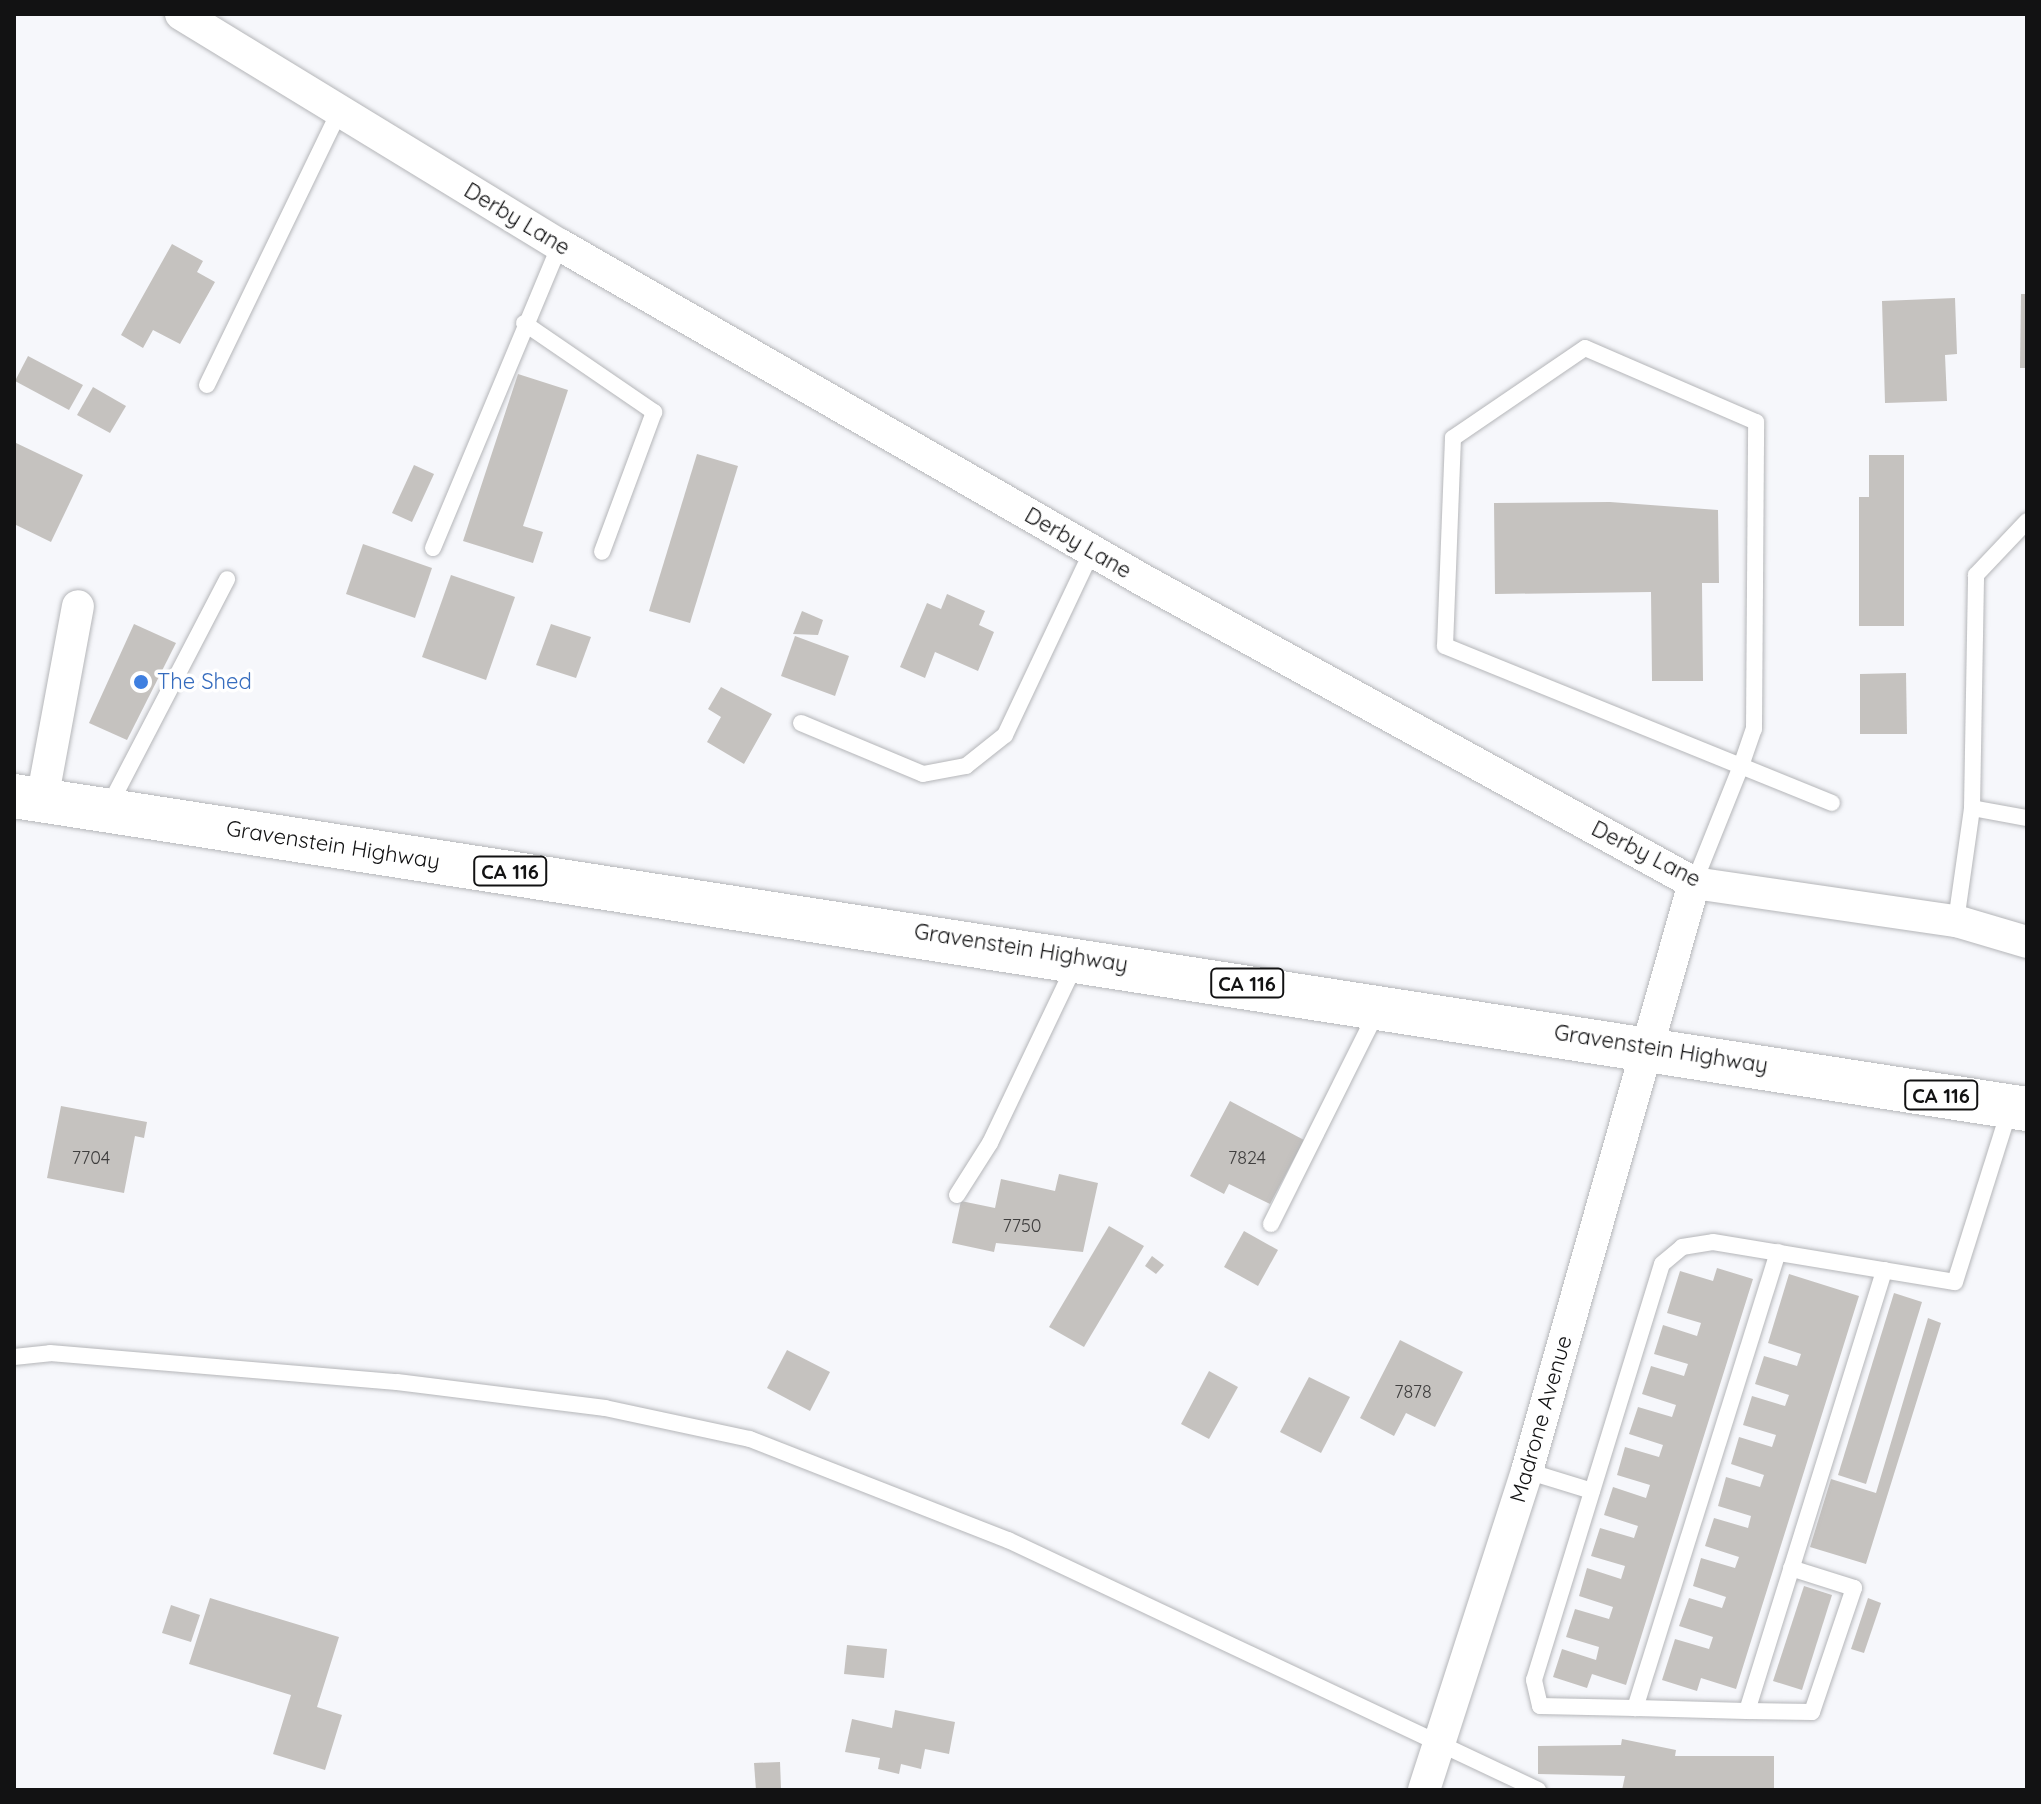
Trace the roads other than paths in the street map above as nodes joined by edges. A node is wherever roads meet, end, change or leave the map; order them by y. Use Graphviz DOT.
graph roads {
  1 [pos="181,14"];
  2 [pos="212,22"];
  3 [pos="339,112"];
  4 [pos="560,245"];
  5 [pos="524,323"];
  6 [pos="207,385"];
  7 [pos="2027,521"];
  8 [pos="433,548"];
  9 [pos="1092,551"];
  10 [pos="602,552"];
  11 [pos="227,579"];
  12 [pos="78,606"];
  13 [pos="801,723"];
  14 [pos="1741,766"];
  15 [pos="28,798"];
  16 [pos="1832,803"];
  17 [pos="1972,808"];
  18 [pos="107,811"];
  19 [pos="2027,818"];
  20 [pos="1694,883"];
  21 [pos="1956,921"];
  22 [pos="2027,942"];
  23 [pos="1079,957"];
  24 [pos="1381,1004"];
  25 [pos="1646,1046"];
  26 [pos="2019,1108"];
  27 [pos="957,1195"];
  28 [pos="1271,1224"];
  29 [pos="1778,1252"];
  30 [pos="1884,1270"];
  31 [pos="14,1357"];
  32 [pos="1527,1471"];
  33 [pos="1592,1491"];
  34 [pos="1791,1568"];
  35 [pos="1635,1708"];
  36 [pos="1747,1711"];
  37 [pos="1439,1745"];
  38 [pos="1424,1790"];
  39 [pos="1538,1790"];
  1 -- 2 [label="street, Derby Lane"];
  2 -- 3 [label="street, Derby Lane"];
  3 -- 4 [label="street, Derby Lane"];
  3 -- 6 [label="lane"];
  4 -- 5 [label="lane"];
  4 -- 9 [label="street, Derby Lane"];
  5 -- 8 [label="lane"];
  5 -- 10 [label="lane"];
  7 -- 17 [label="lane"];
  9 -- 13 [label="lane"];
  9 -- 20 [label="street, Derby Lane"];
  11 -- 18 [label="lane"];
  12 -- 15 [label="street"];
  14 -- 14 [label="lane"];
  14 -- 16 [label="lane"];
  14 -- 20 [label="lane"];
  15 -- 18 [label="main road, Gravenstein Highway / CA 116"];
  17 -- 19 [label="lane"];
  17 -- 21 [label="lane"];
  18 -- 23 [label="main road, Gravenstein Highway / CA 116"];
  20 -- 21 [label="street, Derby Lane"];
  20 -- 25 [label="street, Madrone Avenue"];
  21 -- 22 [label="street, Derby Lane"];
  23 -- 24 [label="main road, Gravenstein Highway / CA 116"];
  23 -- 27 [label="lane"];
  24 -- 25 [label="main road, Gravenstein Highway / CA 116"];
  24 -- 28 [label="lane"];
  25 -- 26 [label="main road, Gravenstein Highway / CA 116"];
  25 -- 32 [label="street, Madrone Avenue"];
  26 -- 30 [label="lane"];
  29 -- 30 [label="lane"];
  29 -- 33 [label="lane"];
  29 -- 35 [label="lane"];
  30 -- 34 [label="lane"];
  31 -- 37 [label="lane"];
  32 -- 33 [label="lane"];
  32 -- 37 [label="street, Madrone Avenue"];
  33 -- 35 [label="lane"];
  34 -- 36 [label="lane"];
  34 -- 36 [label="lane"];
  35 -- 36 [label="lane"];
  37 -- 38 [label="street, Madrone Avenue"];
  37 -- 39 [label="lane"];
}
